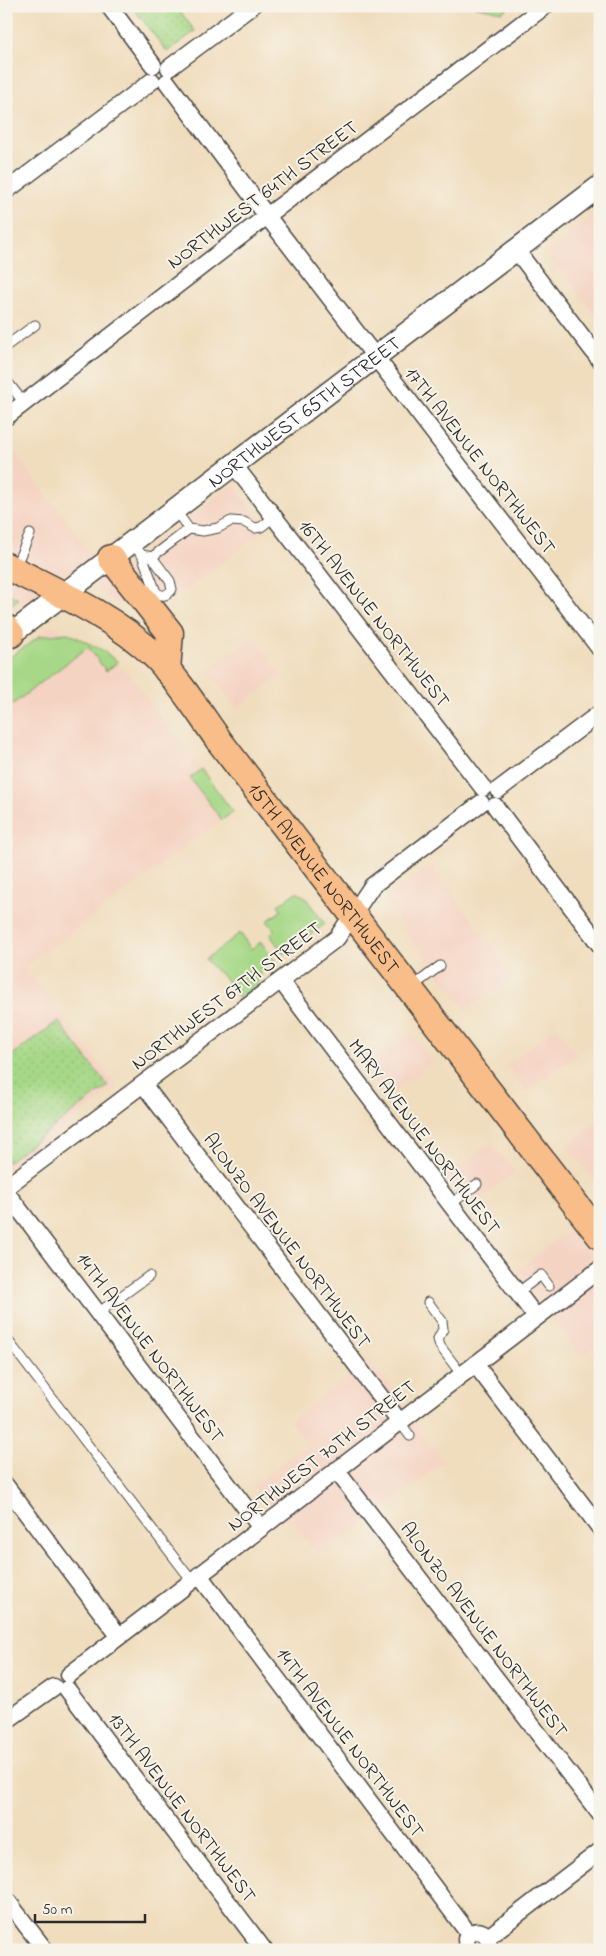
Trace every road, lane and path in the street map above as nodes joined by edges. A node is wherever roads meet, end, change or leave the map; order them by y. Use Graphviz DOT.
graph roads {
  1 [pos="109,6"];
  2 [pos="252,6"];
  3 [pos="545,6"];
  4 [pos="163,77"];
  5 [pos="600,186"];
  6 [pos="6,191"];
  7 [pos="266,216"];
  8 [pos="516,250"];
  9 [pos="35,325"];
  10 [pos="6,346"];
  11 [pos="375,358"];
  12 [pos="600,360"];
  13 [pos="6,380"];
  14 [pos="24,403"];
  15 [pos="6,417"];
  16 [pos="234,465"];
  17 [pos="175,510"];
  18 [pos="274,517"];
  19 [pos="189,528"];
  20 [pos="30,534"];
  21 [pos="137,549"];
  22 [pos="152,557"];
  23 [pos="112,558"];
  24 [pos="10,568"];
  25 [pos="62,595"];
  26 [pos="153,600"];
  27 [pos="8,633"];
  28 [pos="600,649"];
  29 [pos="167,670"];
  30 [pos="600,713"];
  31 [pos="489,797"];
  32 [pos="353,914"];
  33 [pos="600,945"];
  34 [pos="440,966"];
  35 [pos="281,981"];
  36 [pos="410,989"];
  37 [pos="143,1084"];
  38 [pos="478,1184"];
  39 [pos="6,1187"];
  40 [pos="6,1192"];
  41 [pos="450,1204"];
  42 [pos="600,1236"];
  43 [pos="600,1269"];
  44 [pos="149,1276"];
  45 [pos="549,1286"];
  46 [pos="517,1293"];
  47 [pos="428,1302"];
  48 [pos="98,1313"];
  49 [pos="536,1317"];
  50 [pos="6,1338"];
  51 [pos="475,1364"];
  52 [pos="461,1374"];
  53 [pos="399,1421"];
  54 [pos="410,1436"];
  55 [pos="336,1470"];
  56 [pos="6,1486"];
  57 [pos="261,1528"];
  58 [pos="600,1528"];
  59 [pos="196,1578"];
  60 [pos="119,1636"];
  61 [pos="63,1684"];
  62 [pos="6,1721"];
  63 [pos="600,1814"];
  64 [pos="600,1851"];
  65 [pos="6,1899"];
  66 [pos="468,1942"];
  67 [pos="488,1944"];
  68 [pos="45,1950"];
  69 [pos="264,1950"];
  1 -- 4 [label="street"];
  2 -- 4 [label="street"];
  3 -- 7 [label="street, NORTHWEST 64TH STREET"];
  4 -- 6 [label="street"];
  4 -- 7 [label="street, 17TH AVENUE NORTHWEST"];
  5 -- 8 [label="street, NORTHWEST 65TH STREET"];
  7 -- 11 [label="street, 17TH AVENUE NORTHWEST"];
  7 -- 14 [label="street, NORTHWEST 64TH STREET"];
  8 -- 11 [label="street, NORTHWEST 65TH STREET"];
  8 -- 12 [label="street"];
  9 -- 10 [label="lane"];
  11 -- 16 [label="street, NORTHWEST 65TH STREET"];
  11 -- 28 [label="street, 17TH AVENUE NORTHWEST"];
  13 -- 14 [label="lane"];
  14 -- 15 [label="street, NORTHWEST 64TH STREET"];
  16 -- 17 [label="street, NORTHWEST 65TH STREET"];
  16 -- 18 [label="street, 16TH AVENUE NORTHWEST"];
  17 -- 19 [label="lane"];
  17 -- 21 [label="street, NORTHWEST 65TH STREET"];
  18 -- 19 [label="lane"];
  18 -- 31 [label="street, 16TH AVENUE NORTHWEST"];
  19 -- 22 [label="lane"];
  20 -- 24 [label="lane"];
  21 -- 22 [label="lane"];
  21 -- 23 [label="street, NORTHWEST 65TH STREET"];
  21 -- 26 [label="lane"];
  22 -- 26 [label="lane"];
  23 -- 25 [label="street, NORTHWEST 65TH STREET"];
  23 -- 26 [label="main road"];
  24 -- 25 [label="main road, 15TH AVENUE NORTHWEST"];
  25 -- 27 [label="street, NORTHWEST 65TH STREET"];
  25 -- 29 [label="main road, 15TH AVENUE NORTHWEST"];
  26 -- 29 [label="main road"];
  29 -- 32 [label="main road, 15TH AVENUE NORTHWEST"];
  30 -- 31 [label="street, NORTHWEST 67TH STREET"];
  31 -- 32 [label="street, NORTHWEST 67TH STREET"];
  31 -- 33 [label="street, 16TH AVENUE NORTHWEST"];
  32 -- 35 [label="street, NORTHWEST 67TH STREET"];
  32 -- 36 [label="main road, 15TH AVENUE NORTHWEST"];
  34 -- 36 [label="lane"];
  35 -- 37 [label="street, NORTHWEST 67TH STREET"];
  35 -- 41 [label="street, MARY AVENUE NORTHWEST"];
  36 -- 42 [label="main road, 15TH AVENUE NORTHWEST"];
  37 -- 39 [label="street, NORTHWEST 67TH STREET"];
  37 -- 53 [label="street, ALONZO AVENUE NORTHWEST"];
  38 -- 41 [label="lane"];
  40 -- 48 [label="street, 14TH AVENUE NORTHWEST"];
  41 -- 46 [label="street, MARY AVENUE NORTHWEST"];
  43 -- 49 [label="street, NORTHWEST 70TH STREET"];
  44 -- 48 [label="lane"];
  45 -- 46 [label="lane"];
  46 -- 49 [label="street, MARY AVENUE NORTHWEST"];
  47 -- 52 [label="lane"];
  48 -- 57 [label="street, 14TH AVENUE NORTHWEST"];
  49 -- 51 [label="street, NORTHWEST 70TH STREET"];
  50 -- 59 [label="lane"];
  51 -- 52 [label="street, NORTHWEST 70TH STREET"];
  51 -- 58 [label="street"];
  52 -- 53 [label="street, NORTHWEST 70TH STREET"];
  53 -- 54 [label="lane"];
  53 -- 55 [label="street, NORTHWEST 70TH STREET"];
  55 -- 57 [label="street, NORTHWEST 70TH STREET"];
  55 -- 63 [label="street, ALONZO AVENUE NORTHWEST"];
  56 -- 60 [label="street"];
  57 -- 59 [label="street, NORTHWEST 70TH STREET"];
  59 -- 60 [label="street, NORTHWEST 70TH STREET"];
  59 -- 66 [label="street, 14TH AVENUE NORTHWEST"];
  60 -- 61 [label="street, NORTHWEST 70TH STREET"];
  61 -- 62 [label="street, NORTHWEST 70TH STREET"];
  61 -- 69 [label="street, 13TH AVENUE NORTHWEST"];
  64 -- 67 [label="street"];
  65 -- 68 [label="street"];
  66 -- 67 [label="street"];
}
